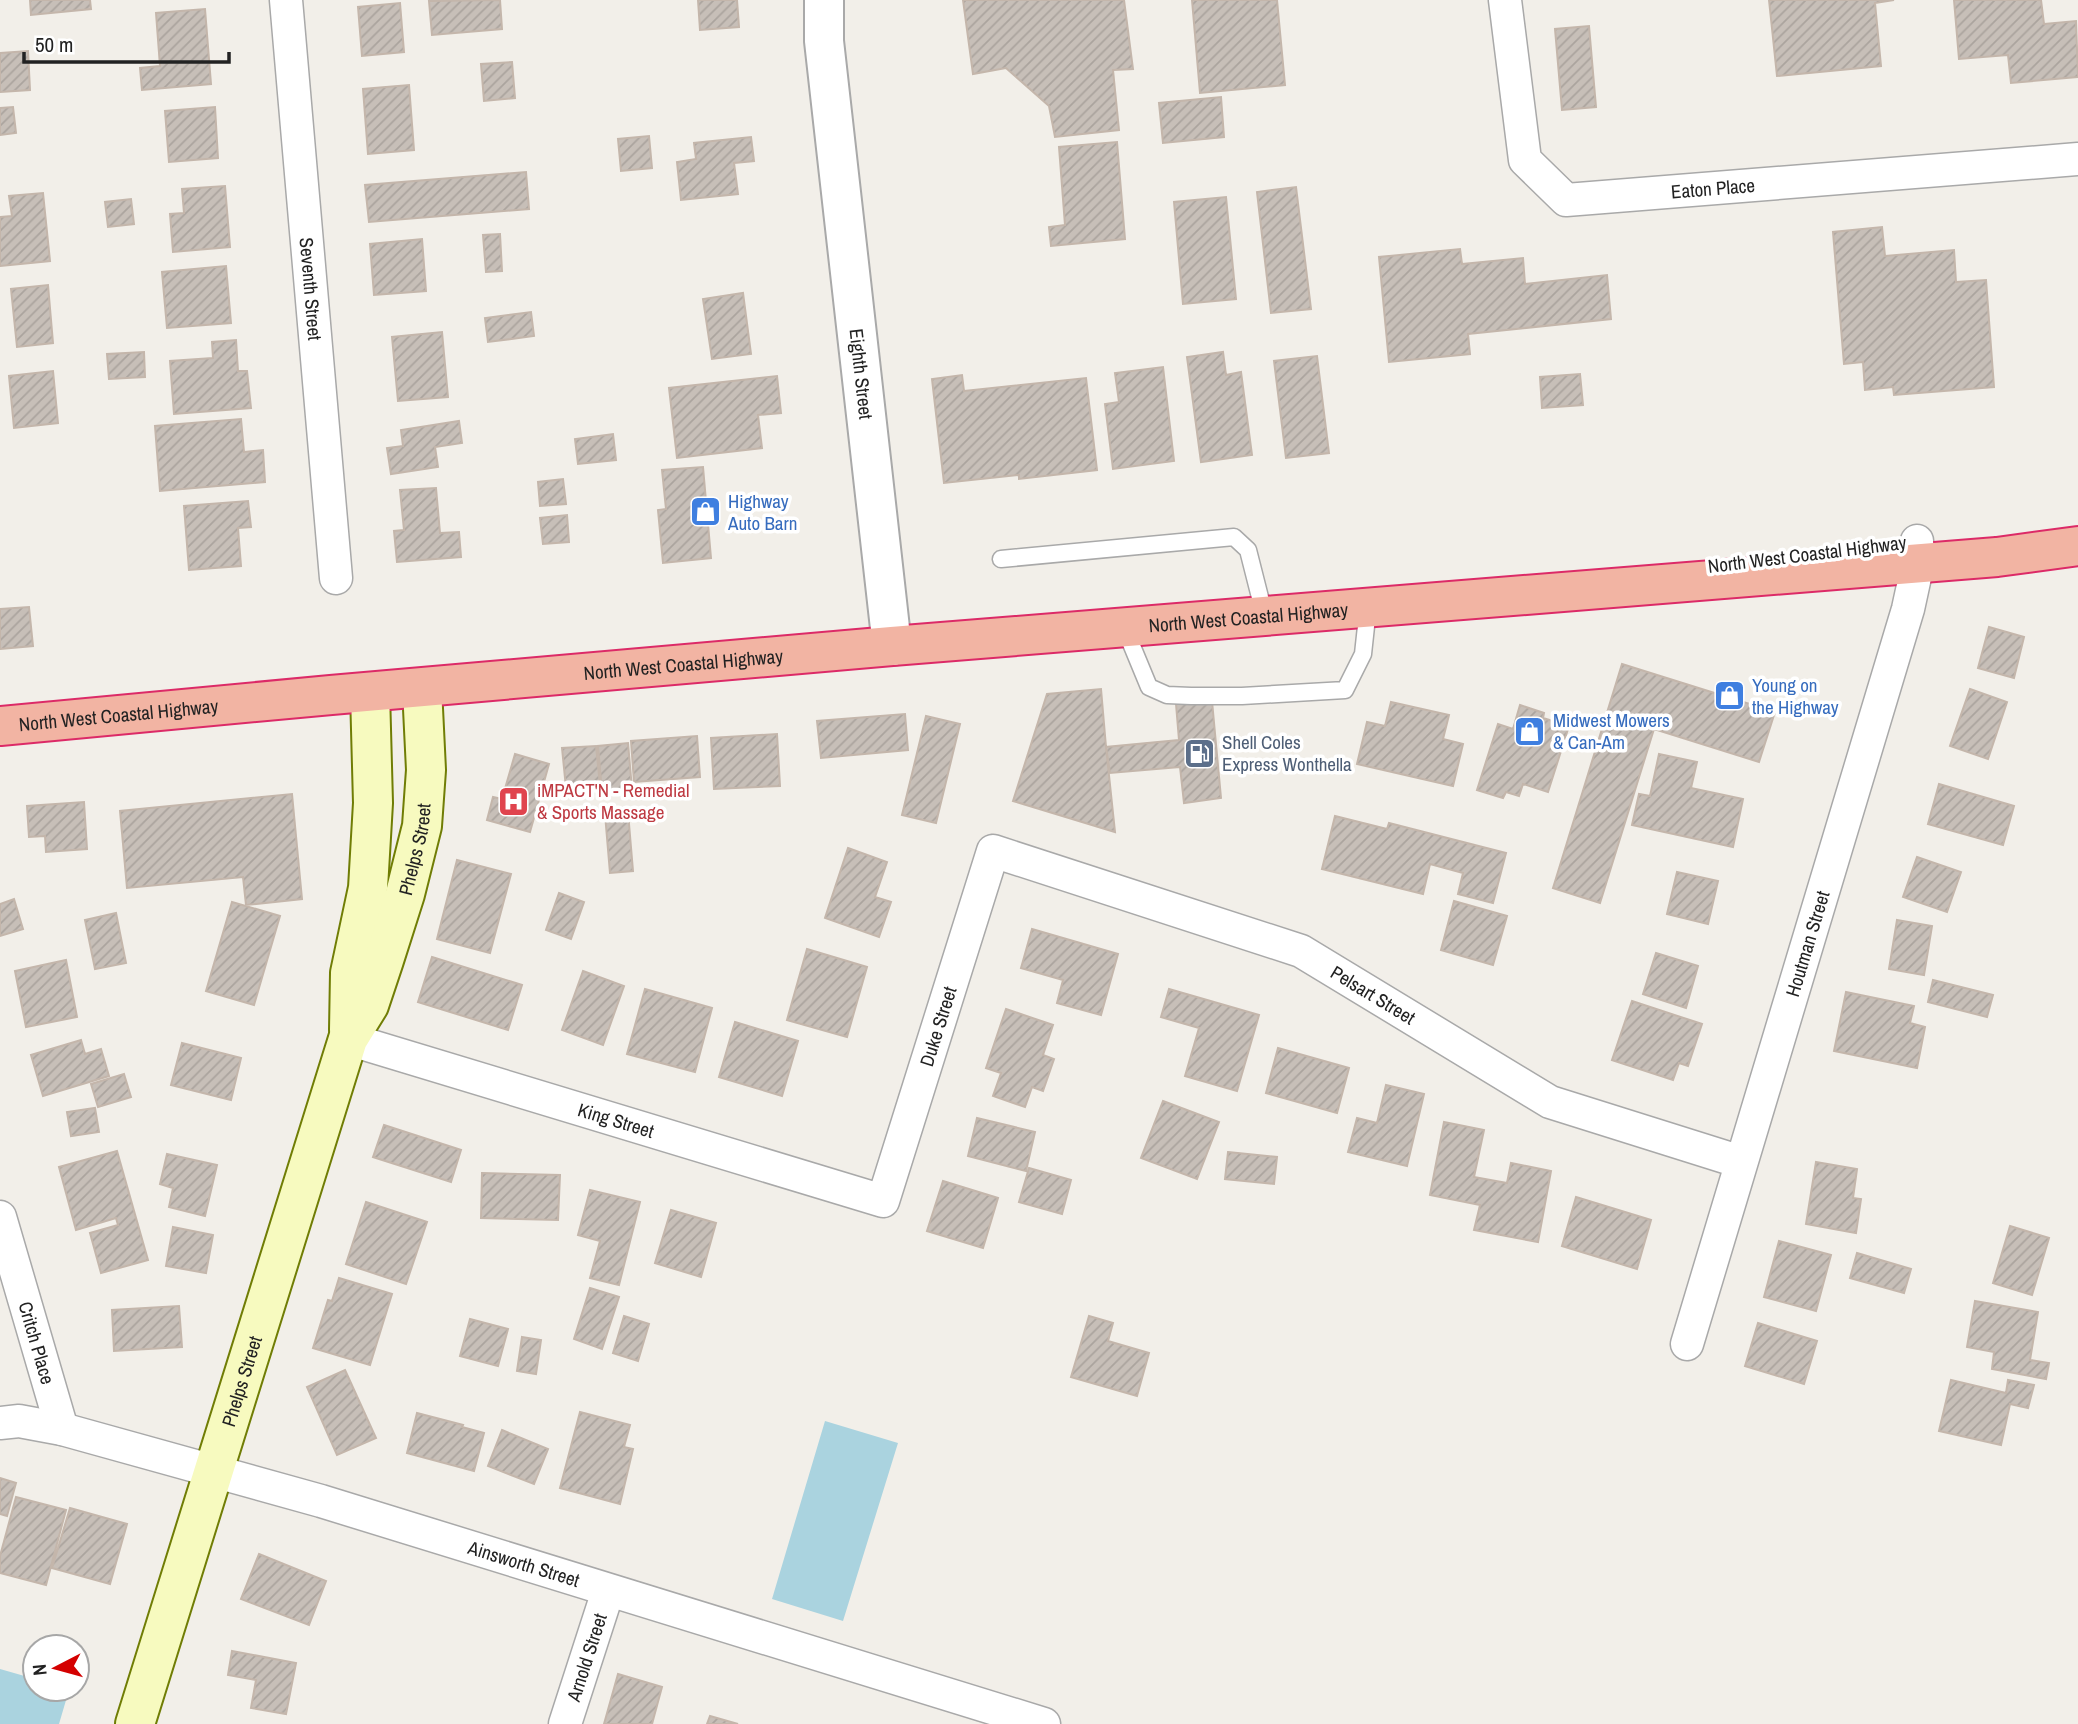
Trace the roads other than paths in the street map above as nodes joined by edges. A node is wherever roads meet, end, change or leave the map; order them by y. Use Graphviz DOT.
graph roads {
  1 [pos="286,0"];
  2 [pos="824,0"];
  3 [pos="848,0"];
  4 [pos="1505,0"];
  5 [pos="831,103"];
  6 [pos="2078,159"];
  7 [pos="2078,522"];
  8 [pos="2078,546"];
  9 [pos="1918,552"];
  10 [pos="1001,559"];
  11 [pos="336,578"];
  12 [pos="1368,608"];
  13 [pos="1265,617"];
  14 [pos="1125,628"];
  15 [pos="892,646"];
  16 [pos="422,688"];
  17 [pos="370,692"];
  18 [pos="0,726"];
  19 [pos="993,851"];
  20 [pos="348,1040"];
  21 [pos="1741,1163"];
  22 [pos="883,1201"];
  23 [pos="0,1217"];
  24 [pos="1687,1344"];
  25 [pos="0,1423"];
  26 [pos="62,1429"];
  27 [pos="213,1470"];
  28 [pos="608,1591"];
  29 [pos="135,1724"];
  30 [pos="565,1724"];
  31 [pos="1044,1724"];
  1 -- 11 [label="street, Seventh Street"];
  2 -- 5 [label="street, Eighth Street"];
  3 -- 5 [label="street, Eighth Street"];
  4 -- 6 [label="street, Eaton Place"];
  5 -- 15 [label="street, Eighth Street"];
  7 -- 9 [label="highway, North West Coastal Highway"];
  8 -- 9 [label="highway, North West Coastal Highway"];
  9 -- 12 [label="highway, North West Coastal Highway"];
  9 -- 21 [label="street, Houtman Street"];
  10 -- 13 [label="lane"];
  12 -- 13 [label="highway, North West Coastal Highway"];
  12 -- 14 [label="lane"];
  13 -- 14 [label="highway, North West Coastal Highway"];
  14 -- 15 [label="highway, North West Coastal Highway"];
  15 -- 16 [label="highway, North West Coastal Highway"];
  16 -- 17 [label="highway, North West Coastal Highway"];
  16 -- 20 [label="main road, Phelps Street"];
  17 -- 18 [label="highway, North West Coastal Highway"];
  17 -- 20 [label="main road, Phelps Street"];
  19 -- 21 [label="street, Pelsart Street"];
  19 -- 22 [label="street, Duke Street"];
  20 -- 22 [label="street, King Street"];
  20 -- 27 [label="main road, Phelps Street"];
  21 -- 24 [label="street, Houtman Street"];
  23 -- 26 [label="street, Critch Place"];
  25 -- 26 [label="street, Ainsworth Street"];
  26 -- 27 [label="street, Ainsworth Street"];
  27 -- 28 [label="street, Ainsworth Street"];
  27 -- 29 [label="main road, Phelps Street"];
  28 -- 30 [label="street, Arnold Street"];
  28 -- 31 [label="street, Ainsworth Street"];
}
